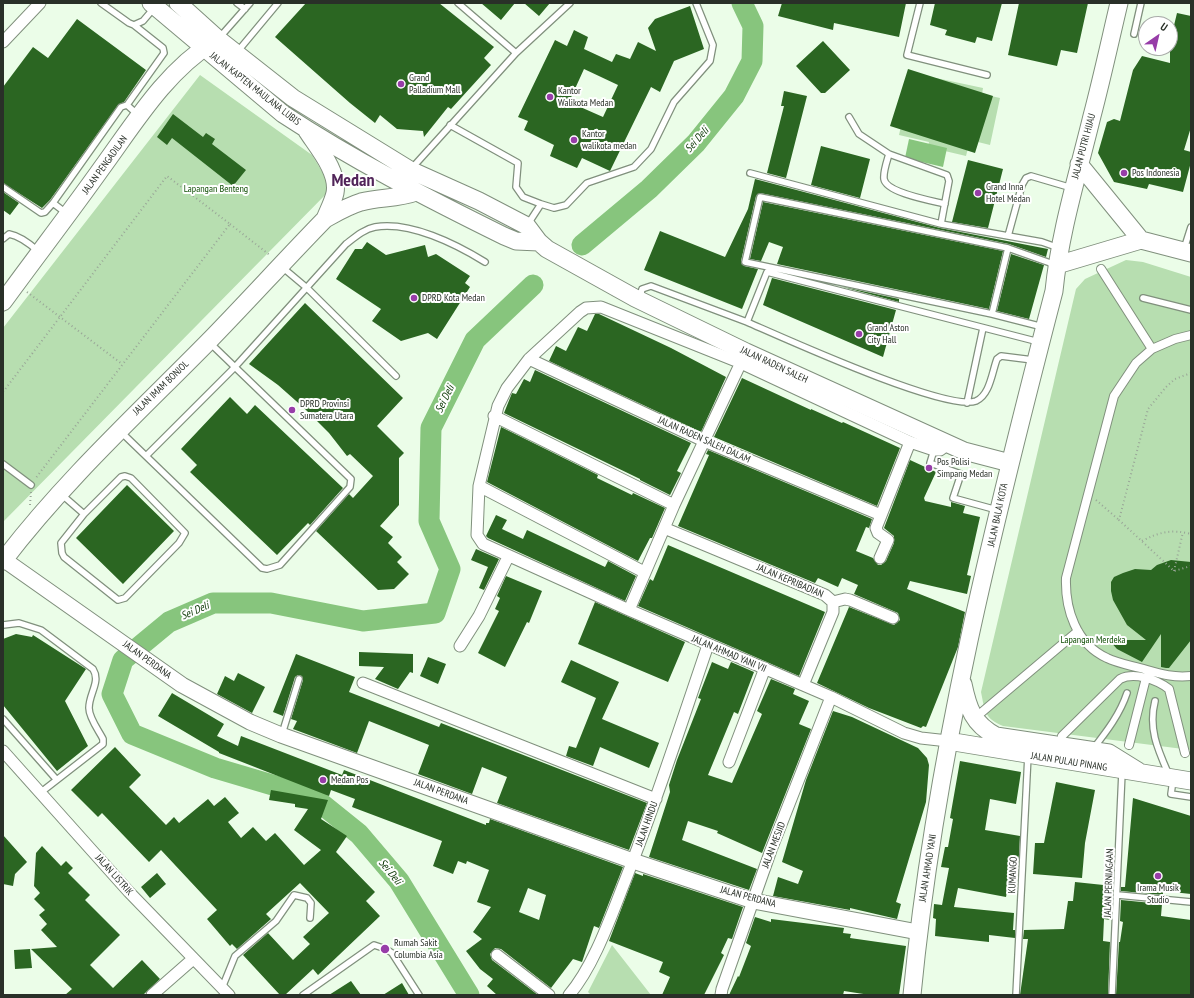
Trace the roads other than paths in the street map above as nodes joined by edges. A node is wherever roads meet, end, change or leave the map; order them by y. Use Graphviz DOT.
graph roads {
  1 [pos="102,3"];
  2 [pos="178,3"];
  3 [pos="236,3"];
  4 [pos="250,3"];
  5 [pos="278,3"];
  6 [pos="458,3"];
  7 [pos="570,3"];
  8 [pos="696,3"];
  9 [pos="920,3"];
  10 [pos="1119,3"];
  11 [pos="1141,3"];
  12 [pos="37,5"];
  13 [pos="153,5"];
  14 [pos="245,9"];
  15 [pos="134,25"];
  16 [pos="1134,34"];
  17 [pos="218,39"];
  18 [pos="3,42"];
  19 [pos="203,48"];
  20 [pos="236,53"];
  21 [pos="516,53"];
  22 [pos="987,76"];
  23 [pos="127,105"];
  24 [pos="315,113"];
  25 [pos="140,116"];
  26 [pos="849,117"];
  27 [pos="450,125"];
  28 [pos="307,129"];
  29 [pos="888,154"];
  30 [pos="1079,164"];
  31 [pos="410,170"];
  32 [pos="750,173"];
  33 [pos="3,187"];
  34 [pos="1072,188"];
  35 [pos="416,192"];
  36 [pos="53,203"];
  37 [pos="541,204"];
  38 [pos="945,204"];
  39 [pos="68,214"];
  40 [pos="325,220"];
  41 [pos="941,224"];
  42 [pos="1191,227"];
  43 [pos="522,233"];
  44 [pos="1008,236"];
  45 [pos="3,239"];
  46 [pos="1141,240"];
  47 [pos="543,245"];
  48 [pos="1008,248"];
  49 [pos="1060,248"];
  50 [pos="39,251"];
  51 [pos="1187,252"];
  52 [pos="485,262"];
  53 [pos="280,265"];
  54 [pos="1057,265"];
  55 [pos="1101,269"];
  56 [pos="307,288"];
  57 [pos="1054,291"];
  58 [pos="1143,298"];
  59 [pos="637,299"];
  60 [pos="3,302"];
  61 [pos="1191,310"];
  62 [pos="992,314"];
  63 [pos="747,322"];
  64 [pos="983,328"];
  65 [pos="1043,335"];
  66 [pos="1191,335"];
  67 [pos="208,342"];
  68 [pos="1152,349"];
  69 [pos="743,357"];
  70 [pos="529,359"];
  71 [pos="1038,361"];
  72 [pos="234,368"];
  73 [pos="396,376"];
  74 [pos="967,403"];
  75 [pos="494,416"];
  76 [pos="893,427"];
  77 [pos="119,429"];
  78 [pos="704,441"];
  79 [pos="910,442"];
  80 [pos="941,447"];
  81 [pos="146,456"];
  82 [pos="1010,463"];
  83 [pos="3,464"];
  84 [pos="31,485"];
  85 [pos="479,486"];
  86 [pos="60,492"];
  87 [pos="674,505"];
  88 [pos="999,511"];
  89 [pos="84,514"];
  90 [pos="881,515"];
  91 [pos="664,528"];
  92 [pos="510,558"];
  93 [pos="880,558"];
  94 [pos="3,560"];
  95 [pos="644,572"];
  96 [pos="833,602"];
  97 [pos="629,610"];
  98 [pos="893,618"];
  99 [pos="3,625"];
  100 [pos="1078,631"];
  101 [pos="708,645"];
  102 [pos="460,646"];
  103 [pos="764,668"];
  104 [pos="1191,676"];
  105 [pos="962,678"];
  106 [pos="1146,678"];
  107 [pos="299,679"];
  108 [pos="362,683"];
  109 [pos="803,685"];
  110 [pos="1127,693"];
  111 [pos="831,697"];
  112 [pos="1155,701"];
  113 [pos="982,712"];
  114 [pos="3,720"];
  115 [pos="281,735"];
  116 [pos="1062,736"];
  117 [pos="948,741"];
  118 [pos="1129,745"];
  119 [pos="1092,750"];
  120 [pos="3,751"];
  121 [pos="1185,754"];
  122 [pos="1028,755"];
  123 [pos="729,762"];
  124 [pos="1122,771"];
  125 [pos="1143,774"];
  126 [pos="56,779"];
  127 [pos="1172,779"];
  128 [pos="1191,781"];
  129 [pos="40,793"];
  130 [pos="1191,797"];
  131 [pos="656,799"];
  132 [pos="633,861"];
  133 [pos="1118,895"];
  134 [pos="753,901"];
  135 [pos="1191,902"];
  136 [pos="310,918"];
  137 [pos="918,932"];
  138 [pos="497,955"];
  139 [pos="193,959"];
  140 [pos="226,991"];
  141 [pos="152,995"];
  142 [pos="303,995"];
  143 [pos="419,995"];
  144 [pos="549,995"];
  145 [pos="569,995"];
  146 [pos="722,995"];
  147 [pos="912,995"];
  148 [pos="1016,995"];
  149 [pos="1112,995"];
  1 -- 15 [label="lane"];
  2 -- 17 [label="main road, JALAN KAPTEN MAULANA LUBIS"];
  3 -- 14 [label="lane"];
  4 -- 14 [label="lane"];
  5 -- 20 [label="lane"];
  6 -- 21 [label="lane"];
  7 -- 21 [label="lane"];
  8 -- 37 [label="lane"];
  9 -- 22 [label="lane"];
  10 -- 30 [label="main road, JALAN PUTRI HIJAU"];
  11 -- 16 [label="lane"];
  12 -- 18 [label="street"];
  13 -- 15 [label="lane"];
  13 -- 19 [label="main road, JALAN KAPTEN MAULANA LUBIS"];
  14 -- 17 [label="lane"];
  15 -- 23 [label="lane"];
  17 -- 19 [label="main road, JALAN PENGADILAN"];
  17 -- 20 [label="main road, JALAN KAPTEN MAULANA LUBIS"];
  19 -- 25 [label="main road, JALAN PENGADILAN"];
  19 -- 28 [label="main road, JALAN KAPTEN MAULANA LUBIS"];
  20 -- 24 [label="main road, JALAN KAPTEN MAULANA LUBIS"];
  21 -- 27 [label="lane"];
  23 -- 25 [label="lane"];
  23 -- 36 [label="lane"];
  24 -- 28 [label="main road"];
  24 -- 31 [label="main road, JALAN KAPTEN MAULANA LUBIS"];
  25 -- 39 [label="main road, JALAN PENGADILAN"];
  26 -- 29 [label="lane"];
  27 -- 31 [label="lane"];
  27 -- 37 [label="lane"];
  28 -- 35 [label="main road, JALAN KAPTEN MAULANA LUBIS"];
  28 -- 40 [label="main road, JALAN IMAM BONJOL"];
  29 -- 38 [label="lane"];
  29 -- 38 [label="lane"];
  30 -- 34 [label="main road, JALAN PUTRI HIJAU"];
  30 -- 46 [label="main road"];
  31 -- 43 [label="main road, JALAN KAPTEN MAULANA LUBIS"];
  32 -- 41 [label="lane"];
  33 -- 36 [label="lane"];
  34 -- 44 [label="lane"];
  34 -- 49 [label="main road, JALAN PUTRI HIJAU"];
  35 -- 40 [label="main road, JALAN IMAM BONJOL"];
  35 -- 43 [label="main road, JALAN KAPTEN MAULANA LUBIS"];
  36 -- 39 [label="lane"];
  37 -- 43 [label="lane"];
  38 -- 41 [label="lane"];
  39 -- 50 [label="main road, JALAN PENGADILAN"];
  40 -- 53 [label="main road, JALAN IMAM BONJOL"];
  41 -- 44 [label="lane"];
  42 -- 51 [label="lane"];
  43 -- 47 [label="main road, JALAN KAPTEN MAULANA LUBIS"];
  44 -- 49 [label="lane"];
  45 -- 50 [label="lane"];
  46 -- 51 [label="main road"];
  46 -- 54 [label="main road"];
  47 -- 59 [label="main road, JALAN RADEN SALEH"];
  48 -- 54 [label="lane"];
  48 -- 62 [label="lane"];
  48 -- 62 [label="lane"];
  49 -- 54 [label="main road, JALAN PUTRI HIJAU"];
  50 -- 60 [label="main road, JALAN PENGADILAN"];
  52 -- 56 [label="lane"];
  53 -- 56 [label="lane"];
  53 -- 67 [label="main road, JALAN IMAM BONJOL"];
  54 -- 57 [label="main road, JALAN PUTRI HIJAU"];
  55 -- 68 [label="street"];
  56 -- 72 [label="lane"];
  56 -- 73 [label="lane"];
  57 -- 65 [label="main road, JALAN BALAI KOTA"];
  58 -- 61 [label="lane"];
  59 -- 63 [label="lane"];
  59 -- 69 [label="main road, JALAN RADEN SALEH"];
  62 -- 65 [label="lane"];
  63 -- 64 [label="lane"];
  63 -- 74 [label="lane"];
  64 -- 65 [label="lane"];
  64 -- 74 [label="lane"];
  65 -- 71 [label="main road, JALAN BALAI KOTA"];
  66 -- 68 [label="street"];
  67 -- 72 [label="lane"];
  67 -- 77 [label="main road, JALAN IMAM BONJOL"];
  68 -- 100 [label="street"];
  69 -- 70 [label="street"];
  69 -- 76 [label="main road, JALAN RADEN SALEH"];
  69 -- 78 [label="street"];
  70 -- 75 [label="street"];
  70 -- 78 [label="street, JALAN RADEN SALEH DALAM"];
  71 -- 74 [label="lane"];
  71 -- 82 [label="main road, JALAN BALAI KOTA"];
  72 -- 81 [label="lane"];
  72 -- 81 [label="lane"];
  75 -- 85 [label="street"];
  75 -- 87 [label="street"];
  76 -- 79 [label="street"];
  76 -- 80 [label="main road, JALAN RADEN SALEH"];
  77 -- 81 [label="lane"];
  77 -- 86 [label="main road, JALAN IMAM BONJOL"];
  78 -- 87 [label="street"];
  78 -- 90 [label="street, JALAN RADEN SALEH DALAM"];
  79 -- 80 [label="street"];
  79 -- 90 [label="street"];
  80 -- 82 [label="main road, JALAN RADEN SALEH"];
  80 -- 88 [label="lane"];
  82 -- 88 [label="main road, JALAN BALAI KOTA"];
  83 -- 84 [label="lane"];
  85 -- 92 [label="street, JALAN AHMAD YANI VII"];
  85 -- 95 [label="street"];
  86 -- 89 [label="lane"];
  86 -- 94 [label="main road, JALAN IMAM BONJOL"];
  87 -- 91 [label="street"];
  88 -- 105 [label="main road, JALAN BALAI KOTA"];
  89 -- 89 [label="lane"];
  90 -- 93 [label="street"];
  91 -- 95 [label="street"];
  91 -- 96 [label="street, JALAN KEPRIBADIAN"];
  92 -- 97 [label="street, JALAN AHMAD YANI VII"];
  92 -- 102 [label="street"];
  94 -- 115 [label="main road, JALAN PERDANA"];
  95 -- 97 [label="street"];
  96 -- 98 [label="street"];
  96 -- 109 [label="street, JALAN KEPRIBADIAN"];
  97 -- 101 [label="street, JALAN AHMAD YANI VII"];
  99 -- 126 [label="lane"];
  100 -- 104 [label="street"];
  100 -- 113 [label="street"];
  101 -- 103 [label="street, JALAN AHMAD YANI VII"];
  101 -- 131 [label="street, JALAN HINDU"];
  103 -- 109 [label="street, JALAN AHMAD YANI VII"];
  103 -- 123 [label="street"];
  105 -- 117 [label="main road, JALAN BALAI KOTA"];
  105 -- 119 [label="main road"];
  106 -- 116 [label="street"];
  106 -- 118 [label="street"];
  106 -- 121 [label="street"];
  107 -- 115 [label="lane"];
  108 -- 131 [label="street"];
  109 -- 111 [label="street, JALAN AHMAD YANI VII"];
  110 -- 119 [label="lane"];
  111 -- 117 [label="street, JALAN AHMAD YANI VII"];
  111 -- 134 [label="street, JALAN MESJID"];
  112 -- 127 [label="lane"];
  114 -- 126 [label="lane"];
  115 -- 132 [label="main road, JALAN PERDANA"];
  117 -- 122 [label="main road, JALAN PULAU PINANG"];
  117 -- 137 [label="main road, JALAN AHMAD YANI"];
  119 -- 125 [label="main road"];
  120 -- 129 [label="street, JALAN LISTRIK"];
  122 -- 124 [label="main road, JALAN PULAU PINANG"];
  122 -- 148 [label="lane, KUMANGO"];
  124 -- 125 [label="main road, JALAN PULAU PINANG"];
  124 -- 133 [label="lane, JALAN PERNIAGAAN"];
  125 -- 127 [label="main road, JALAN PULAU PINANG"];
  126 -- 129 [label="lane"];
  127 -- 128 [label="main road, JALAN PULAU PINANG"];
  127 -- 130 [label="lane"];
  129 -- 139 [label="street, JALAN LISTRIK"];
  131 -- 132 [label="street, JALAN HINDU"];
  132 -- 134 [label="main road, JALAN PERDANA"];
  132 -- 145 [label="street, JALAN HINDU"];
  133 -- 135 [label="lane"];
  133 -- 149 [label="lane, JALAN PERNIAGAAN"];
  134 -- 137 [label="main road, JALAN PERDANA"];
  134 -- 146 [label="street, JALAN MESJID"];
  136 -- 140 [label="lane"];
  137 -- 147 [label="main road, JALAN AHMAD YANI"];
  138 -- 144 [label="street"];
  139 -- 140 [label="street, JALAN LISTRIK"];
  139 -- 141 [label="street"];
  142 -- 143 [label="lane"];
}
